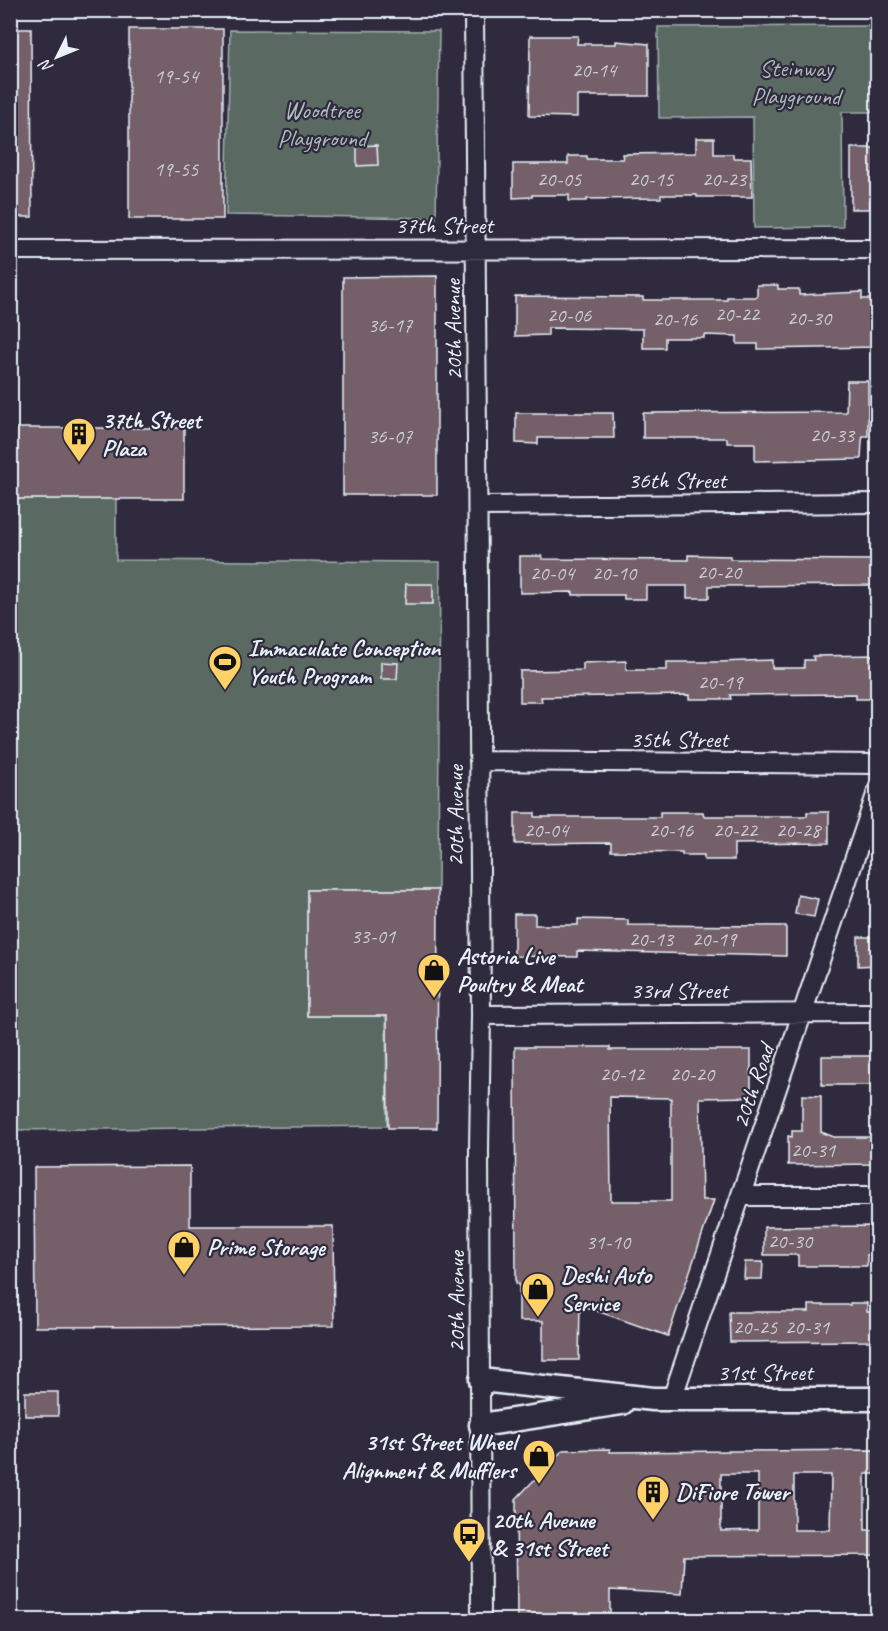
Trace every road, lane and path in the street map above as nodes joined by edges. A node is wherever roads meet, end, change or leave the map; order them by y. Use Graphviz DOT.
graph roads {
  1 [pos="474,10"];
  2 [pos="476,249"];
  3 [pos="878,249"];
  4 [pos="10,250"];
  5 [pos="878,503"];
  6 [pos="478,506"];
  7 [pos="479,761"];
  8 [pos="878,765"];
  9 [pos="878,789"];
  10 [pos="803,1013"];
  11 [pos="878,1013"];
  12 [pos="481,1015"];
  13 [pos="741,1196"];
  14 [pos="878,1196"];
  15 [pos="481,1380"];
  16 [pos="663,1399"];
  17 [pos="878,1399"];
  18 [pos="481,1425"];
  19 [pos="481,1620"];
  1 -- 2 [label="street, 20th Avenue"];
  2 -- 3 [label="street, 37th Street"];
  2 -- 4 [label="street, 37th Street"];
  2 -- 6 [label="street, 20th Avenue"];
  5 -- 6 [label="street, 36th Street"];
  6 -- 7 [label="street, 20th Avenue"];
  7 -- 8 [label="street, 35th Street"];
  7 -- 12 [label="street, 20th Avenue"];
  9 -- 10 [label="street, 20th Road"];
  10 -- 11 [label="street, 33rd Street"];
  10 -- 12 [label="street, 33rd Street"];
  10 -- 13 [label="street, 20th Road"];
  12 -- 15 [label="street, 20th Avenue"];
  13 -- 14 [label="street"];
  13 -- 16 [label="street, 20th Road"];
  15 -- 16 [label="street, 31st Street"];
  15 -- 18 [label="street, 20th Avenue"];
  16 -- 17 [label="street, 31st Street"];
  16 -- 18 [label="street, 31st Street"];
  18 -- 19 [label="street, 20th Avenue"];
}
